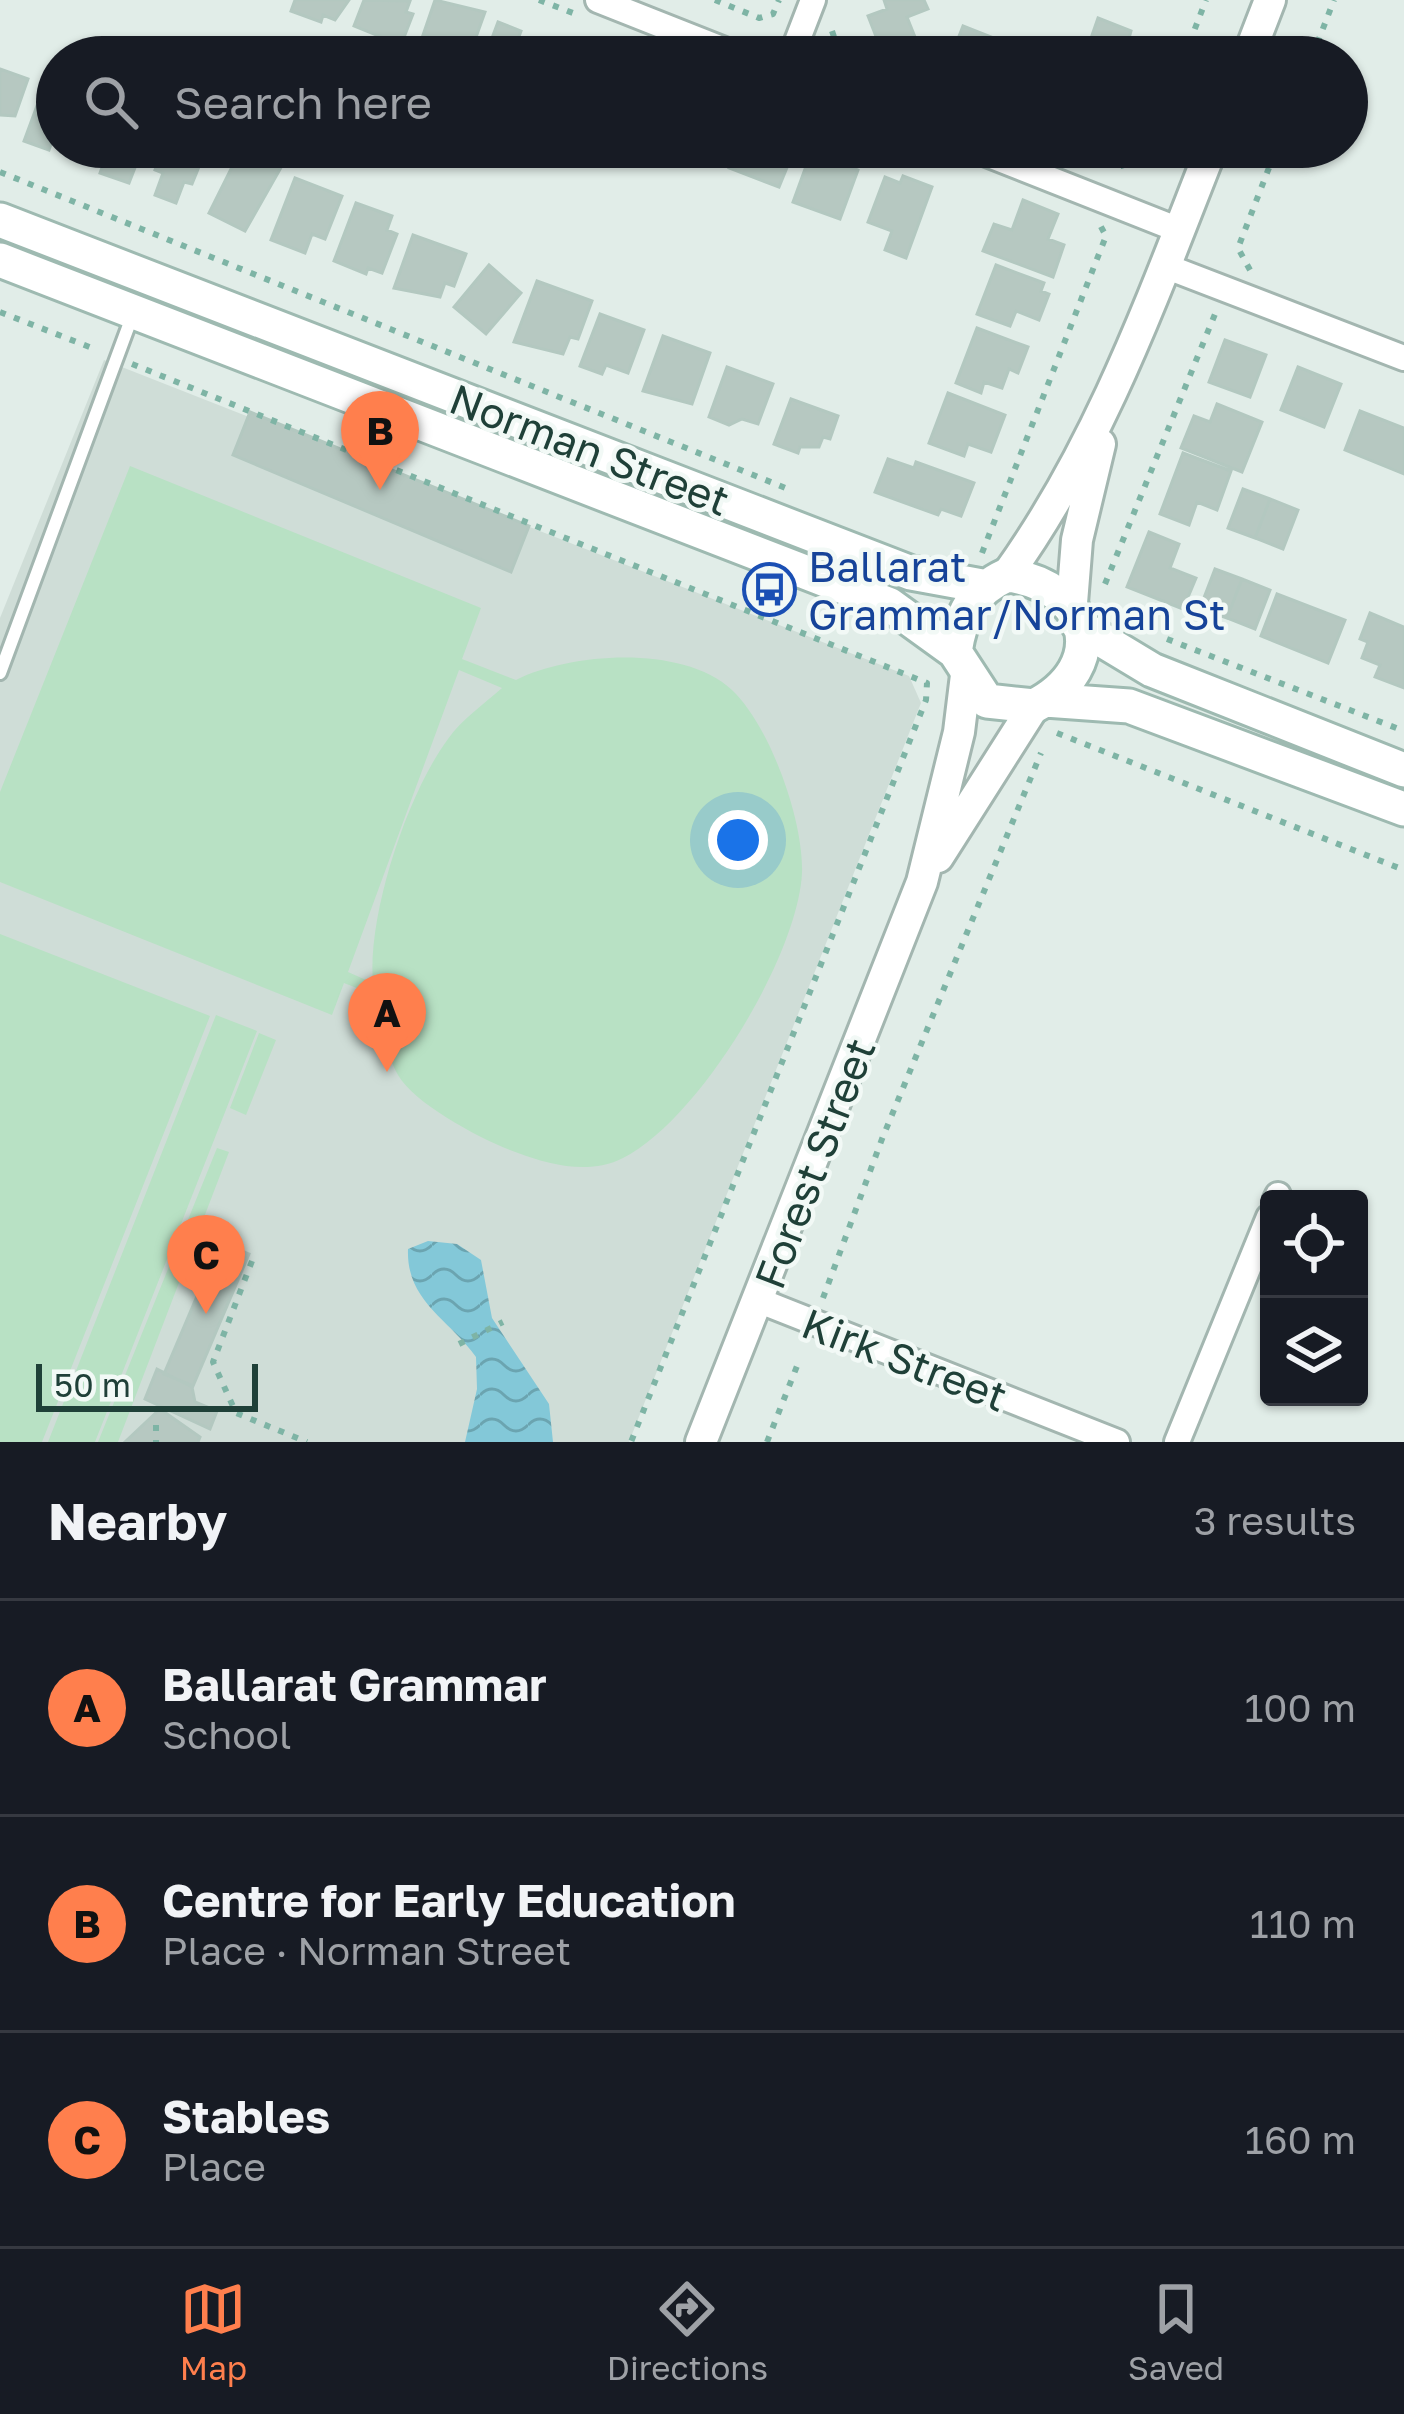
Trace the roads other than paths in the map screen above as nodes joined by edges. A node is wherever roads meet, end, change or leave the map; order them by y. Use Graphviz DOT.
graph roads {
  1 [pos="598,0"];
  2 [pos="813,0"];
  3 [pos="1270,0"];
  4 [pos="689,36"];
  5 [pos="798,36"];
  6 [pos="1256,36"];
  7 [pos="1023,168"];
  8 [pos="1204,168"];
  9 [pos="0,220"];
  10 [pos="1179,230"];
  11 [pos="0,260"];
  12 [pos="1165,266"];
  13 [pos="134,312"];
  14 [pos="1404,358"];
  15 [pos="1108,409"];
  16 [pos="989,575"];
  17 [pos="1084,608"];
  18 [pos="961,663"];
  19 [pos="0,673"];
  20 [pos="1043,712"];
  21 [pos="1404,770"];
  22 [pos="1404,809"];
  23 [pos="922,882"];
  24 [pos="1260,1238"];
  25 [pos="760,1301"];
  26 [pos="701,1442"];
  27 [pos="1117,1442"];
  28 [pos="1177,1442"];
  1 -- 4 [label="street"];
  2 -- 5 [label="street"];
  3 -- 6 [label="street"];
  7 -- 10 [label="street"];
  8 -- 10 [label="street"];
  9 -- 16 [label="main road, Norman Street"];
  10 -- 12 [label="street"];
  11 -- 13 [label="main road, Norman Street"];
  12 -- 14 [label="street"];
  12 -- 15 [label="street"];
  13 -- 18 [label="main road, Norman Street"];
  13 -- 19 [label="lane"];
  15 -- 16 [label="street"];
  15 -- 17 [label="street"];
  16 -- 17 [label="main road"];
  16 -- 18 [label="main road"];
  17 -- 20 [label="main road"];
  17 -- 21 [label="main road"];
  18 -- 20 [label="main road"];
  18 -- 23 [label="street, Forest Street"];
  20 -- 22 [label="main road"];
  20 -- 23 [label="street, Forest Street"];
  23 -- 25 [label="street, Forest Street"];
  24 -- 28 [label="street"];
  25 -- 26 [label="street, Forest Street"];
  25 -- 27 [label="street, Kirk Street"];
}
